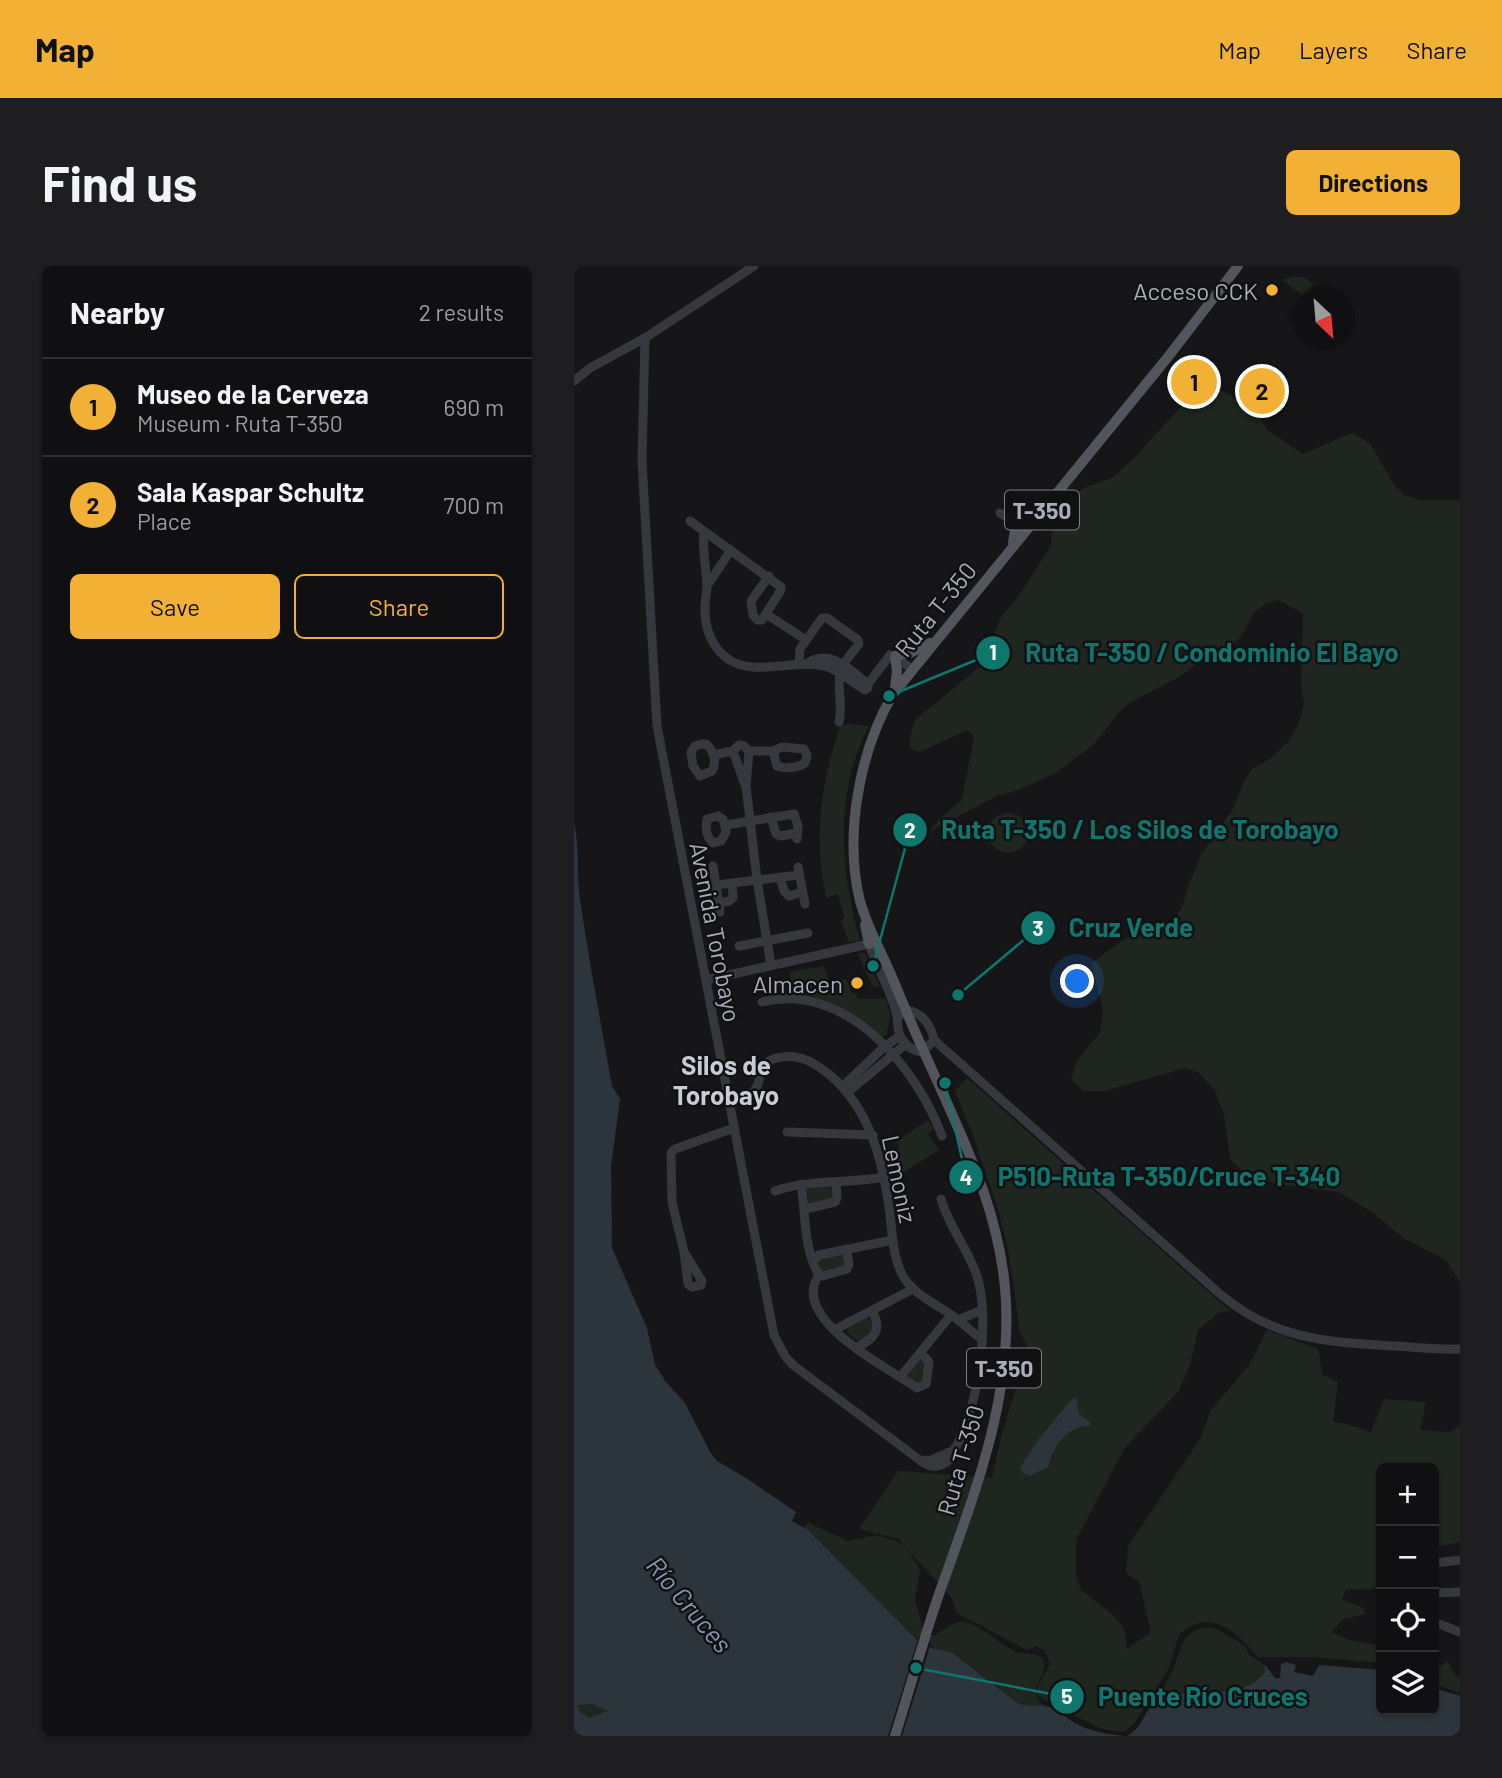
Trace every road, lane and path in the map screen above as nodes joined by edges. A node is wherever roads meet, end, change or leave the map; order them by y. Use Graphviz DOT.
graph roads {
  1 [pos="754,266"];
  2 [pos="1238,266"];
  3 [pos="645,338"];
  4 [pos="574,381"];
  5 [pos="1009,503"];
  6 [pos="1045,507"];
  7 [pos="1000,513"];
  8 [pos="1017,517"];
  9 [pos="690,521"];
  10 [pos="1029,526"];
  11 [pos="704,532"];
  12 [pos="1011,548"];
  13 [pos="731,550"];
  14 [pos="769,576"];
  15 [pos="707,587"];
  16 [pos="766,614"];
  17 [pos="936,639"];
  18 [pos="806,640"];
  19 [pos="895,656"];
  20 [pos="803,664"];
  21 [pos="913,668"];
  22 [pos="841,669"];
  23 [pos="893,694"];
  24 [pos="839,722"];
  25 [pos="733,751"];
  26 [pos="749,751"];
  27 [pos="773,751"];
  28 [pos="713,755"];
  29 [pos="746,786"];
  30 [pos="771,817"];
  31 [pos="750,821"];
  32 [pos="726,825"];
  33 [pos="713,866"];
  34 [pos="780,877"];
  35 [pos="757,880"];
  36 [pos="732,883"];
  37 [pos="716,885"];
  38 [pos="802,892"];
  39 [pos="860,902"];
  40 [pos="805,904"];
  41 [pos="808,933"];
  42 [pos="764,942"];
  43 [pos="869,944"];
  44 [pos="740,946"];
  45 [pos="768,966"];
  46 [pos="706,980"];
  47 [pos="762,1002"];
  48 [pos="906,1010"];
  49 [pos="897,1018"];
  50 [pos="903,1040"];
  51 [pos="934,1040"];
  52 [pos="884,1046"];
  53 [pos="923,1052"];
  54 [pos="892,1054"];
  55 [pos="846,1089"];
  56 [pos="729,1098"];
  57 [pos="734,1128"];
  58 [pos="787,1132"];
  59 [pos="873,1135"];
  60 [pos="942,1136"];
  61 [pos="884,1177"];
  62 [pos="836,1182"];
  63 [pos="801,1184"];
  64 [pos="775,1191"];
  65 [pos="941,1199"];
  66 [pos="805,1206"];
  67 [pos="893,1240"];
  68 [pos="846,1249"];
  69 [pos="684,1252"];
  70 [pos="814,1260"];
  71 [pos="820,1275"];
  72 [pos="913,1289"];
  73 [pos="982,1310"];
  74 [pos="872,1311"];
  75 [pos="954,1317"];
  76 [pos="834,1330"];
  77 [pos="982,1340"];
  78 [pos="856,1348"];
  79 [pos="1460,1349"];
  80 [pos="921,1353"];
  81 [pos="901,1376"];
  82 [pos="1460,1560"];
  83 [pos="1439,1562"];
  84 [pos="1460,1592"];
  85 [pos="1439,1593"];
  86 [pos="1439,1624"];
  87 [pos="1460,1632"];
  88 [pos="895,1736"];
  1 -- 3 [label="street"];
  2 -- 6 [label="main road, Ruta T-350 / T-350"];
  3 -- 4 [label="street"];
  3 -- 46 [label="street, Avenida Torobayo"];
  5 -- 8 [label="street"];
  6 -- 8 [label="main road"];
  6 -- 10 [label="main road, Ruta T-350 / T-350"];
  7 -- 8 [label="street"];
  8 -- 10 [label="street"];
  8 -- 12 [label="main road"];
  9 -- 11 [label="street"];
  10 -- 12 [label="main road, Ruta T-350 / T-350"];
  11 -- 13 [label="street"];
  11 -- 15 [label="street"];
  12 -- 17 [label="main road, Ruta T-350 / T-350"];
  13 -- 14 [label="street"];
  13 -- 15 [label="street"];
  14 -- 16 [label="street"];
  14 -- 16 [label="street"];
  15 -- 20 [label="street"];
  16 -- 18 [label="street"];
  17 -- 19 [label="main road"];
  17 -- 21 [label="main road, Ruta T-350 / T-350"];
  18 -- 20 [label="street"];
  18 -- 22 [label="street"];
  19 -- 21 [label="street"];
  19 -- 22 [label="street"];
  19 -- 23 [label="main road"];
  20 -- 22 [label="street"];
  21 -- 23 [label="main road, Ruta T-350 / T-350"];
  22 -- 24 [label="street"];
  23 -- 39 [label="main road, Ruta T-350 / T-350"];
  25 -- 26 [label="street"];
  25 -- 28 [label="street"];
  25 -- 29 [label="street"];
  26 -- 27 [label="street"];
  26 -- 29 [label="street"];
  29 -- 31 [label="street"];
  30 -- 30 [label="street"];
  30 -- 31 [label="street"];
  31 -- 32 [label="street"];
  31 -- 35 [label="street"];
  33 -- 37 [label="street"];
  34 -- 35 [label="street"];
  34 -- 38 [label="street"];
  34 -- 38 [label="street"];
  35 -- 36 [label="street"];
  35 -- 42 [label="street"];
  36 -- 37 [label="street"];
  36 -- 37 [label="street"];
  38 -- 40 [label="street"];
  39 -- 43 [label="main road"];
  39 -- 48 [label="main road, Ruta T-350 / T-350"];
  41 -- 42 [label="street"];
  42 -- 44 [label="street"];
  42 -- 45 [label="street"];
  43 -- 45 [label="street"];
  43 -- 49 [label="street"];
  45 -- 46 [label="street"];
  46 -- 56 [label="street, Avenida Torobayo"];
  47 -- 52 [label="street"];
  48 -- 49 [label="street"];
  48 -- 51 [label="street"];
  48 -- 53 [label="main road, Ruta T-350 / T-350"];
  49 -- 50 [label="street"];
  50 -- 52 [label="street"];
  50 -- 53 [label="street"];
  50 -- 54 [label="street"];
  51 -- 53 [label="street"];
  51 -- 79 [label="street"];
  52 -- 54 [label="street"];
  52 -- 55 [label="street"];
  53 -- 88 [label="main road, Ruta T-350 / T-350"];
  54 -- 55 [label="street"];
  54 -- 60 [label="street"];
  55 -- 56 [label="street, Lemoniz"];
  55 -- 59 [label="street, Lemoniz"];
  56 -- 57 [label="street, Avenida Torobayo"];
  57 -- 69 [label="street"];
  57 -- 77 [label="street, Avenida Torobayo"];
  58 -- 59 [label="street"];
  59 -- 61 [label="street, Lemoniz"];
  61 -- 62 [label="street"];
  61 -- 67 [label="street, Lemoniz"];
  62 -- 63 [label="street"];
  62 -- 66 [label="street"];
  63 -- 64 [label="street"];
  63 -- 66 [label="street"];
  65 -- 73 [label="street"];
  66 -- 70 [label="street"];
  67 -- 68 [label="street"];
  67 -- 72 [label="street, Lemoniz"];
  68 -- 70 [label="street"];
  68 -- 71 [label="street"];
  70 -- 71 [label="street"];
  71 -- 76 [label="street"];
  72 -- 74 [label="street"];
  72 -- 75 [label="street, Lemoniz"];
  73 -- 75 [label="street"];
  73 -- 77 [label="street"];
  74 -- 76 [label="street"];
  74 -- 78 [label="street"];
  75 -- 77 [label="street, Lemoniz"];
  75 -- 80 [label="street"];
  76 -- 78 [label="street"];
  78 -- 81 [label="street"];
  80 -- 81 [label="street"];
  80 -- 81 [label="street"];
  82 -- 83 [label="street"];
  84 -- 85 [label="street"];
  86 -- 87 [label="street"];
}
